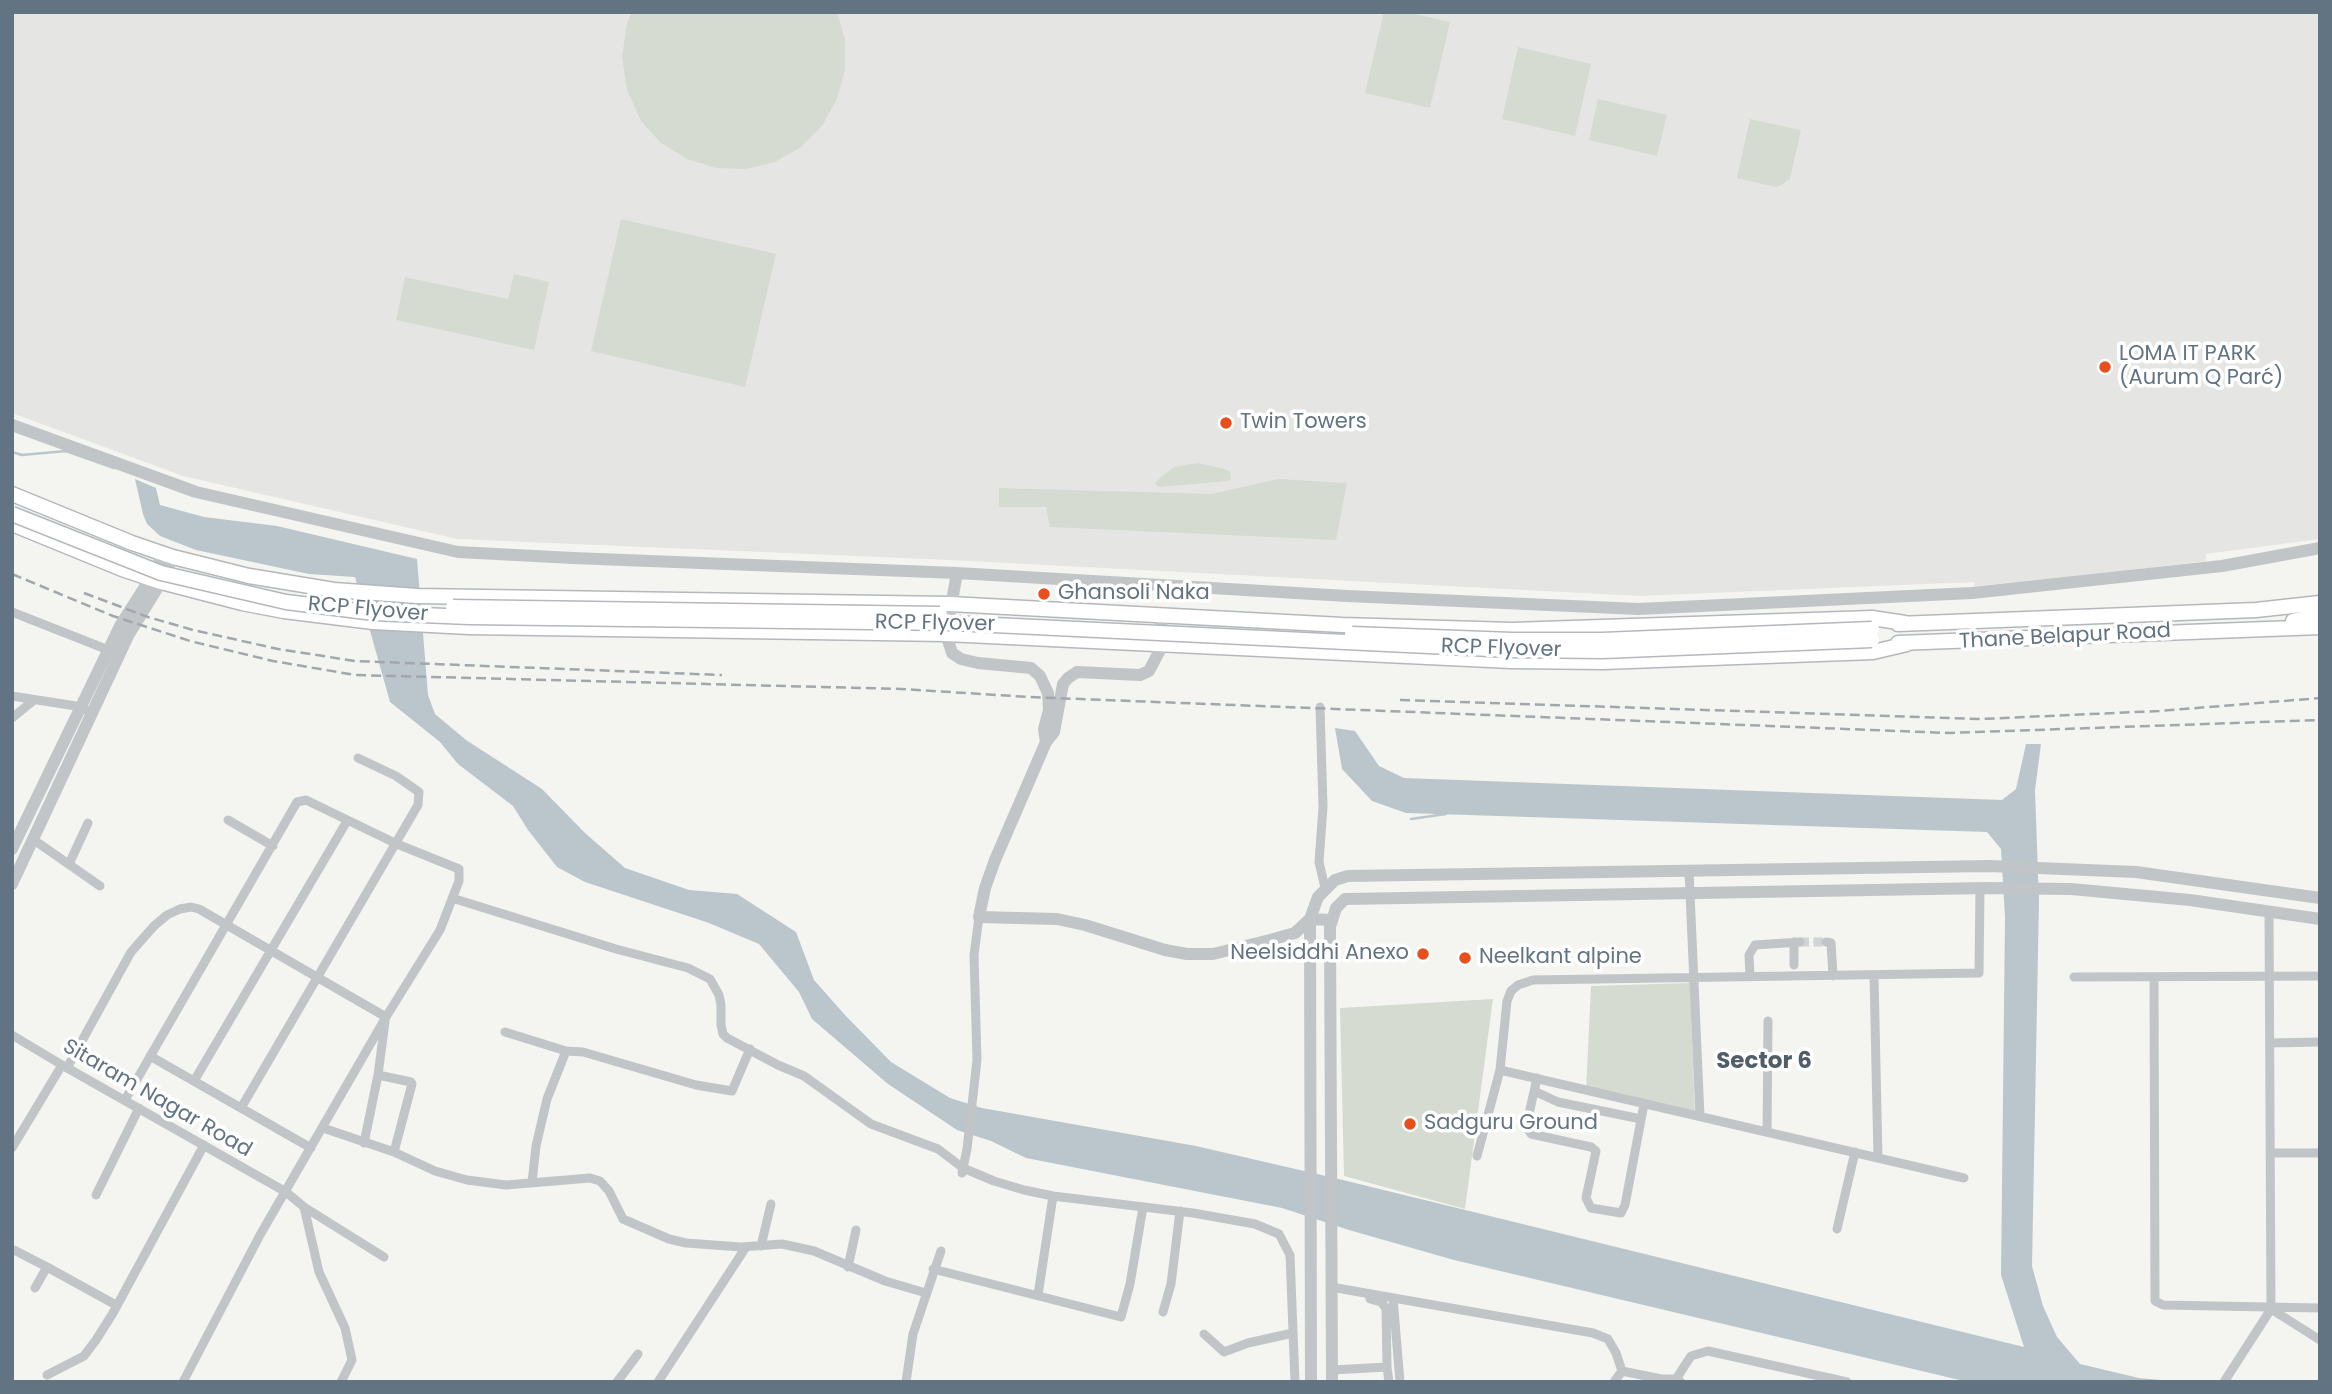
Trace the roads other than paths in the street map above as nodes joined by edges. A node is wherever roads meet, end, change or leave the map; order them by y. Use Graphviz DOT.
graph roads {
  1 [pos="12,425"];
  2 [pos="12,494"];
  3 [pos="12,504"];
  4 [pos="12,514"];
  5 [pos="12,524"];
  6 [pos="2320,548"];
  7 [pos="169,555"];
  8 [pos="957,573"];
  9 [pos="155,581"];
  10 [pos="2320,592"];
  11 [pos="2320,603"];
  12 [pos="950,604"];
  13 [pos="2256,610"];
  14 [pos="12,612"];
  15 [pos="1162,616"];
  16 [pos="2320,616"];
  17 [pos="1905,623"];
  18 [pos="2320,627"];
  19 [pos="2258,629"];
  20 [pos="946,634"];
  21 [pos="1872,635"];
  22 [pos="1160,644"];
  23 [pos="1907,644"];
  24 [pos="114,652"];
  25 [pos="12,696"];
  26 [pos="34,700"];
  27 [pos="1320,707"];
  28 [pos="86,710"];
  29 [pos="12,718"];
  30 [pos="1046,742"];
  31 [pos="358,758"];
  32 [pos="228,820"];
  33 [pos="347,821"];
  34 [pos="88,824"];
  35 [pos="34,840"];
  36 [pos="397,844"];
  37 [pos="273,846"];
  38 [pos="12,851"];
  39 [pos="25,858"];
  40 [pos="69,864"];
  41 [pos="1689,871"];
  42 [pos="12,884"];
  43 [pos="100,886"];
  44 [pos="1325,888"];
  45 [pos="1984,888"];
  46 [pos="1690,892"];
  47 [pos="452,898"];
  48 [pos="2320,898"];
  49 [pos="2269,912"];
  50 [pos="979,917"];
  51 [pos="1310,919"];
  52 [pos="2320,919"];
  53 [pos="1331,920"];
  54 [pos="227,925"];
  55 [pos="1826,942"];
  56 [pos="271,951"];
  57 [pos="1794,965"];
  58 [pos="1833,976"];
  59 [pos="1874,976"];
  60 [pos="2270,976"];
  61 [pos="2320,976"];
  62 [pos="1750,977"];
  63 [pos="2074,977"];
  64 [pos="2154,977"];
  65 [pos="318,978"];
  66 [pos="1694,978"];
  67 [pos="386,1017"];
  68 [pos="1768,1021"];
  69 [pos="505,1032"];
  70 [pos="12,1035"];
  71 [pos="2320,1042"];
  72 [pos="2270,1043"];
  73 [pos="750,1049"];
  74 [pos="566,1051"];
  75 [pos="150,1056"];
  76 [pos="64,1067"];
  77 [pos="1500,1070"];
  78 [pos="378,1075"];
  79 [pos="1538,1078"];
  80 [pos="194,1082"];
  81 [pos="1534,1091"];
  82 [pos="125,1100"];
  83 [pos="1644,1104"];
  84 [pos="139,1108"];
  85 [pos="241,1108"];
  86 [pos="1700,1116"];
  87 [pos="1641,1119"];
  88 [pos="323,1128"];
  89 [pos="1766,1132"];
  90 [pos="364,1143"];
  91 [pos="204,1145"];
  92 [pos="12,1148"];
  93 [pos="311,1148"];
  94 [pos="1855,1152"];
  95 [pos="394,1153"];
  96 [pos="2271,1153"];
  97 [pos="2320,1153"];
  98 [pos="1477,1156"];
  99 [pos="1878,1158"];
  100 [pos="962,1170"];
  101 [pos="1964,1178"];
  102 [pos="532,1183"];
  103 [pos="286,1192"];
  104 [pos="96,1195"];
  105 [pos="1053,1196"];
  106 [pos="771,1203"];
  107 [pos="1143,1206"];
  108 [pos="304,1207"];
  109 [pos="1180,1211"];
  110 [pos="1837,1228"];
  111 [pos="856,1230"];
  112 [pos="761,1245"];
  113 [pos="746,1247"];
  114 [pos="14,1250"];
  115 [pos="941,1251"];
  116 [pos="384,1257"];
  117 [pos="1311,1262"];
  118 [pos="1331,1264"];
  119 [pos="848,1267"];
  120 [pos="47,1268"];
  121 [pos="933,1269"];
  122 [pos="1331,1286"];
  123 [pos="35,1288"];
  124 [pos="926,1293"];
  125 [pos="1038,1295"];
  126 [pos="1360,1297"];
  127 [pos="1393,1298"];
  128 [pos="116,1305"];
  129 [pos="2320,1308"];
  130 [pos="2271,1309"];
  131 [pos="1163,1312"];
  132 [pos="1293,1333"];
  133 [pos="1204,1334"];
  134 [pos="2320,1340"];
  135 [pos="638,1354"];
  136 [pos="1387,1367"];
  137 [pos="1622,1371"];
  138 [pos="47,1375"];
  139 [pos="1332,1376"];
  140 [pos="1660,1380"];
  141 [pos="1679,1380"];
  142 [pos="183,1382"];
  143 [pos="341,1382"];
  144 [pos="617,1382"];
  145 [pos="658,1382"];
  146 [pos="906,1382"];
  147 [pos="1295,1382"];
  148 [pos="1311,1382"];
  149 [pos="1389,1382"];
  150 [pos="1400,1382"];
  151 [pos="1614,1382"];
  152 [pos="1847,1382"];
  153 [pos="2224,1382"];
  1 -- 8 [label="street"];
  2 -- 7 [label="main road"];
  3 -- 21 [label="main road, RCP Flyover, bridge"];
  4 -- 21 [label="main road, RCP Flyover, bridge"];
  5 -- 9 [label="main road"];
  6 -- 8 [label="street"];
  7 -- 9 [label="street"];
  7 -- 12 [label="main road"];
  8 -- 12 [label="street"];
  9 -- 20 [label="main road"];
  9 -- 24 [label="street"];
  10 -- 13 [label="main road"];
  11 -- 13 [label="main road"];
  12 -- 15 [label="main road"];
  12 -- 20 [label="street"];
  13 -- 17 [label="main road, Thane Belapur Road"];
  14 -- 24 [label="street"];
  15 -- 17 [label="main road"];
  15 -- 22 [label="street"];
  16 -- 19 [label="main road"];
  17 -- 21 [label="main road, Thane Belapur Road"];
  18 -- 19 [label="main road"];
  19 -- 23 [label="main road, Thane Belapur Road"];
  20 -- 22 [label="main road"];
  20 -- 30 [label="street"];
  21 -- 23 [label="main road, Thane Belapur Road"];
  22 -- 23 [label="main road"];
  22 -- 30 [label="street"];
  24 -- 28 [label="street"];
  25 -- 26 [label="street"];
  26 -- 28 [label="street"];
  26 -- 29 [label="street"];
  27 -- 44 [label="street"];
  28 -- 35 [label="street"];
  28 -- 38 [label="street"];
  30 -- 50 [label="street"];
  31 -- 36 [label="street"];
  32 -- 37 [label="street"];
  33 -- 36 [label="street"];
  33 -- 37 [label="street"];
  33 -- 56 [label="street"];
  34 -- 40 [label="street"];
  35 -- 39 [label="street"];
  35 -- 40 [label="street"];
  36 -- 47 [label="street"];
  36 -- 65 [label="street"];
  37 -- 54 [label="street"];
  38 -- 39 [label="street"];
  39 -- 42 [label="street"];
  40 -- 43 [label="street"];
  41 -- 44 [label="street"];
  41 -- 46 [label="street"];
  41 -- 48 [label="street"];
  44 -- 51 [label="street"];
  45 -- 46 [label="street"];
  45 -- 49 [label="street"];
  45 -- 59 [label="street"];
  46 -- 53 [label="street"];
  46 -- 66 [label="street"];
  47 -- 67 [label="street"];
  47 -- 73 [label="street"];
  49 -- 52 [label="street"];
  49 -- 60 [label="street"];
  50 -- 51 [label="street"];
  50 -- 100 [label="street"];
  51 -- 53 [label="street"];
  51 -- 117 [label="street"];
  53 -- 118 [label="street"];
  54 -- 56 [label="street"];
  54 -- 75 [label="street"];
  54 -- 76 [label="street"];
  55 -- 58 [label="street"];
  56 -- 65 [label="street"];
  56 -- 80 [label="street"];
  57 -- 62 [label="street"];
  58 -- 59 [label="street"];
  58 -- 62 [label="street"];
  59 -- 99 [label="street"];
  60 -- 61 [label="street"];
  60 -- 64 [label="street"];
  60 -- 72 [label="street"];
  62 -- 66 [label="street"];
  63 -- 64 [label="street"];
  64 -- 130 [label="street"];
  65 -- 67 [label="street"];
  65 -- 85 [label="street"];
  66 -- 77 [label="street"];
  66 -- 86 [label="street"];
  67 -- 78 [label="street"];
  67 -- 88 [label="street"];
  68 -- 89 [label="street"];
  69 -- 74 [label="street"];
  70 -- 76 [label="street, Sitaram Nagar Road"];
  71 -- 72 [label="street"];
  72 -- 96 [label="street"];
  73 -- 74 [label="street"];
  73 -- 100 [label="street"];
  74 -- 102 [label="street"];
  75 -- 80 [label="street"];
  75 -- 82 [label="street"];
  76 -- 82 [label="street, Sitaram Nagar Road"];
  76 -- 92 [label="street"];
  77 -- 79 [label="street"];
  77 -- 98 [label="street"];
  78 -- 90 [label="street"];
  78 -- 95 [label="street"];
  79 -- 81 [label="street"];
  79 -- 83 [label="street"];
  80 -- 85 [label="street"];
  81 -- 87 [label="street"];
  81 -- 87 [label="street"];
  82 -- 84 [label="street, Sitaram Nagar Road"];
  83 -- 86 [label="street"];
  83 -- 87 [label="street"];
  84 -- 91 [label="street, Sitaram Nagar Road"];
  84 -- 104 [label="street"];
  85 -- 93 [label="street"];
  86 -- 89 [label="street"];
  88 -- 90 [label="street"];
  88 -- 93 [label="street"];
  89 -- 94 [label="street"];
  90 -- 95 [label="street"];
  91 -- 103 [label="street, Sitaram Nagar Road"];
  91 -- 128 [label="street"];
  93 -- 103 [label="street"];
  94 -- 99 [label="street"];
  94 -- 110 [label="street"];
  95 -- 102 [label="street"];
  96 -- 97 [label="street"];
  96 -- 130 [label="street"];
  99 -- 101 [label="street"];
  100 -- 105 [label="street"];
  102 -- 113 [label="street"];
  103 -- 108 [label="street, Sitaram Nagar Road"];
  103 -- 142 [label="street"];
  105 -- 107 [label="street"];
  105 -- 125 [label="street"];
  106 -- 112 [label="street"];
  107 -- 109 [label="street"];
  107 -- 125 [label="street"];
  108 -- 116 [label="street, Sitaram Nagar Road"];
  108 -- 143 [label="street"];
  109 -- 131 [label="street"];
  109 -- 132 [label="street"];
  111 -- 119 [label="street"];
  112 -- 113 [label="street"];
  112 -- 119 [label="street"];
  113 -- 145 [label="street"];
  114 -- 120 [label="street"];
  115 -- 121 [label="street"];
  117 -- 118 [label="street"];
  117 -- 148 [label="street"];
  118 -- 122 [label="street"];
  119 -- 124 [label="street"];
  120 -- 123 [label="street"];
  120 -- 128 [label="street"];
  121 -- 124 [label="street"];
  121 -- 125 [label="street"];
  122 -- 127 [label="street"];
  122 -- 139 [label="street"];
  124 -- 146 [label="street"];
  126 -- 136 [label="street"];
  127 -- 137 [label="street"];
  127 -- 150 [label="street"];
  128 -- 138 [label="street"];
  129 -- 130 [label="street"];
  130 -- 134 [label="street"];
  130 -- 153 [label="street"];
  132 -- 133 [label="street"];
  132 -- 147 [label="street"];
  135 -- 144 [label="street"];
  136 -- 139 [label="street"];
  136 -- 149 [label="street"];
  137 -- 140 [label="street"];
  137 -- 151 [label="street"];
  140 -- 141 [label="street"];
  141 -- 152 [label="street"];
}
